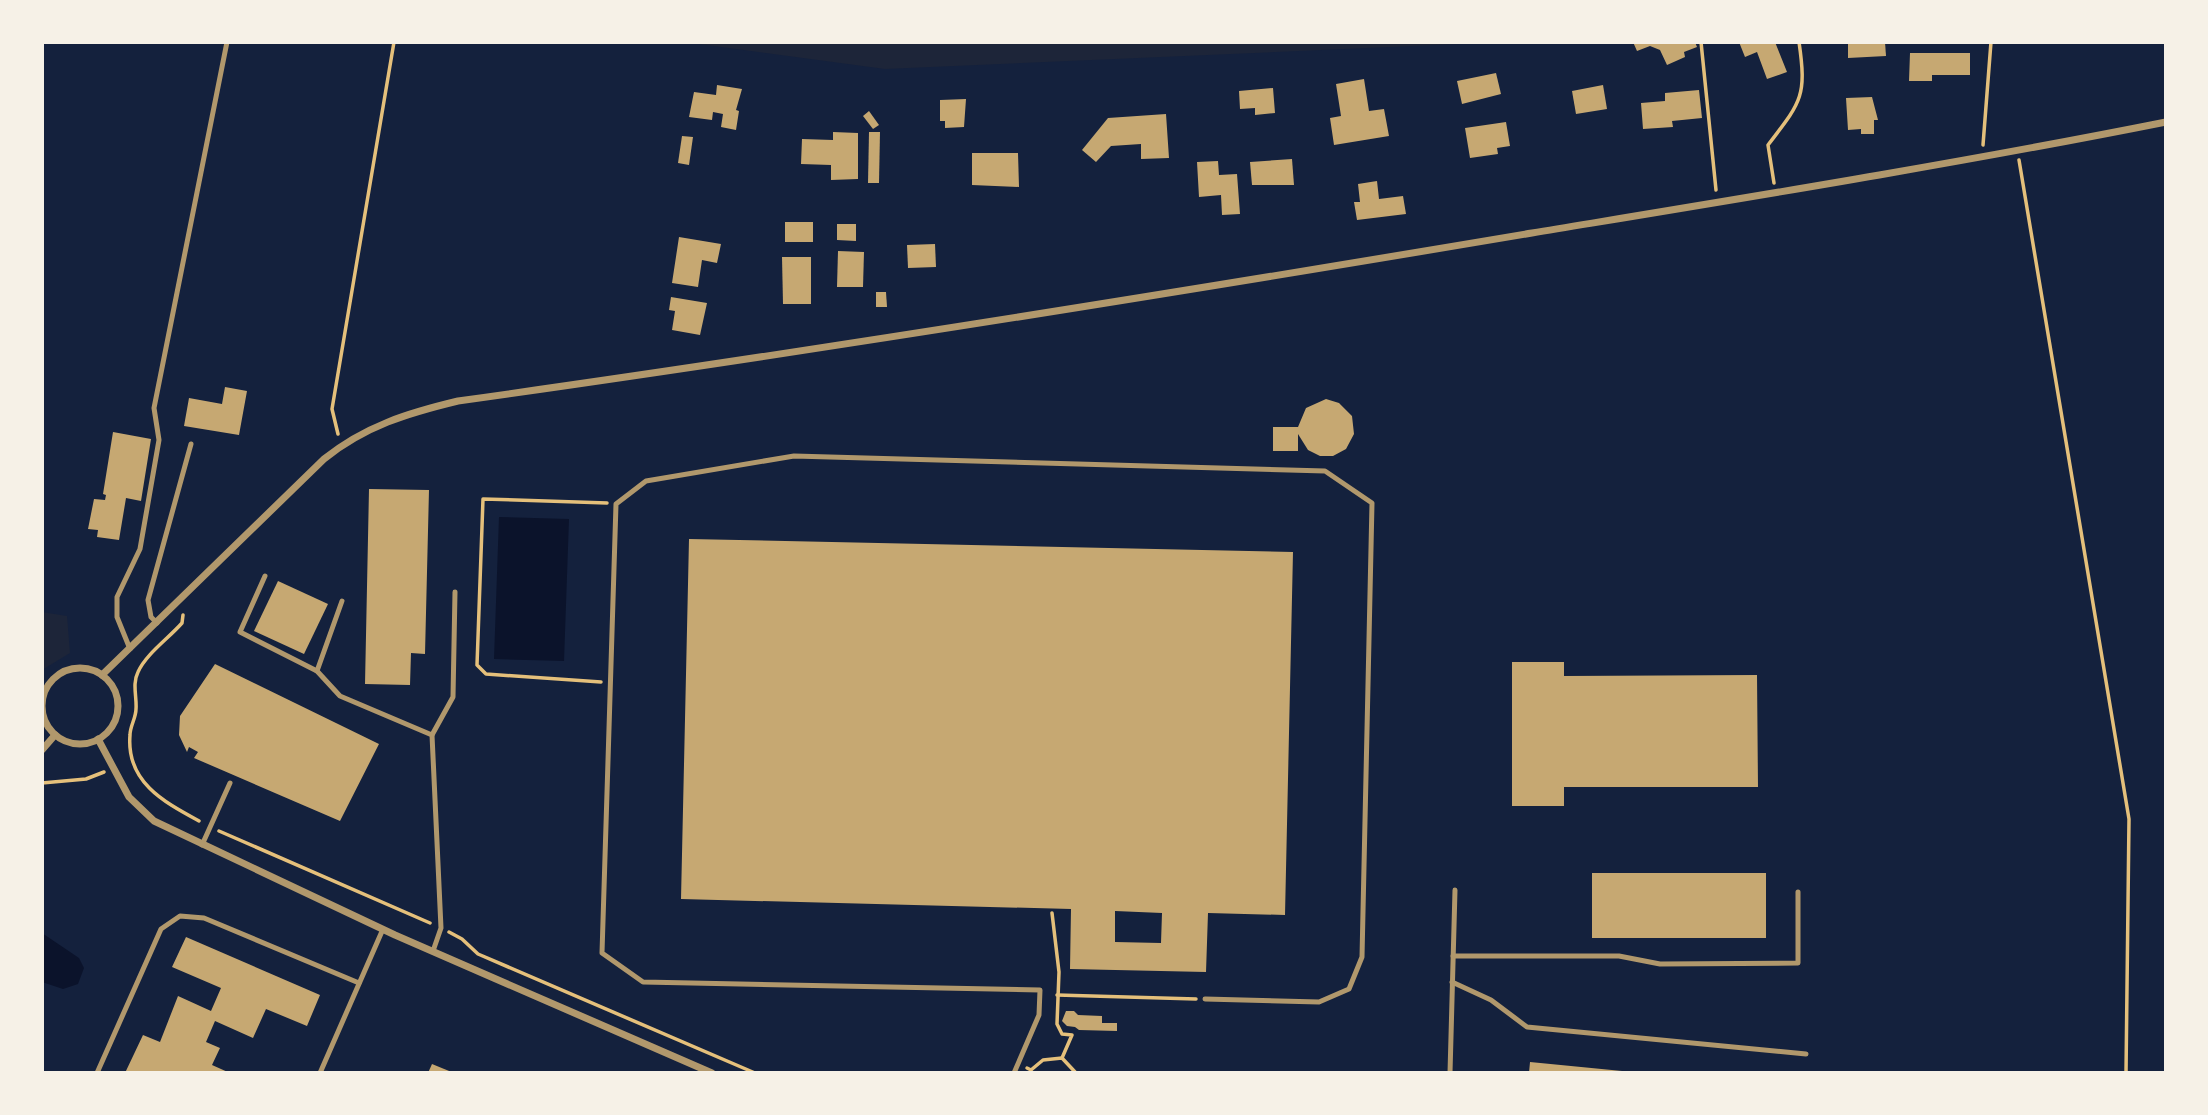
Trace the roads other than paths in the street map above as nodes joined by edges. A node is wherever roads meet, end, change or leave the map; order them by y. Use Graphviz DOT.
graph roads {
  1 [pos="227,42"];
  2 [pos="2166,122"];
  3 [pos="191,444"];
  4 [pos="265,576"];
  5 [pos="455,592"];
  6 [pos="342,601"];
  7 [pos="157,623"];
  8 [pos="130,649"];
  9 [pos="317,671"];
  10 [pos="102,675"];
  11 [pos="45,684"];
  12 [pos="55,735"];
  13 [pos="432,735"];
  14 [pos="98,739"];
  15 [pos="42,750"];
  16 [pos="230,783"];
  17 [pos="202,845"];
  18 [pos="1455,890"];
  19 [pos="1798,892"];
  20 [pos="383,929"];
  21 [pos="433,951"];
  22 [pos="1453,956"];
  23 [pos="1452,982"];
  24 [pos="359,983"];
  25 [pos="1205,999"];
  26 [pos="1806,1054"];
  27 [pos="690,1063"];
  28 [pos="97,1073"];
  29 [pos="320,1073"];
  30 [pos="687,1073"];
  31 [pos="712,1073"];
  32 [pos="1014,1073"];
  33 [pos="1450,1073"];
  1 -- 8 [label="lane"];
  2 -- 7 [label="street"];
  3 -- 7 [label="lane"];
  4 -- 9 [label="lane"];
  5 -- 13 [label="lane"];
  6 -- 9 [label="lane"];
  7 -- 8 [label="street"];
  8 -- 10 [label="street"];
  9 -- 13 [label="lane"];
  10 -- 11 [label="street"];
  10 -- 14 [label="street"];
  11 -- 12 [label="street"];
  12 -- 14 [label="street"];
  12 -- 15 [label="street"];
  13 -- 21 [label="lane"];
  14 -- 17 [label="street"];
  16 -- 17 [label="lane"];
  17 -- 20 [label="street"];
  18 -- 22 [label="lane"];
  19 -- 22 [label="lane"];
  20 -- 21 [label="street"];
  20 -- 24 [label="lane"];
  21 -- 27 [label="street"];
  22 -- 23 [label="lane"];
  23 -- 26 [label="lane"];
  23 -- 33 [label="lane"];
  24 -- 28 [label="lane"];
  24 -- 29 [label="lane"];
  25 -- 32 [label="lane"];
  27 -- 30 [label="lane"];
  27 -- 31 [label="street"];
}
